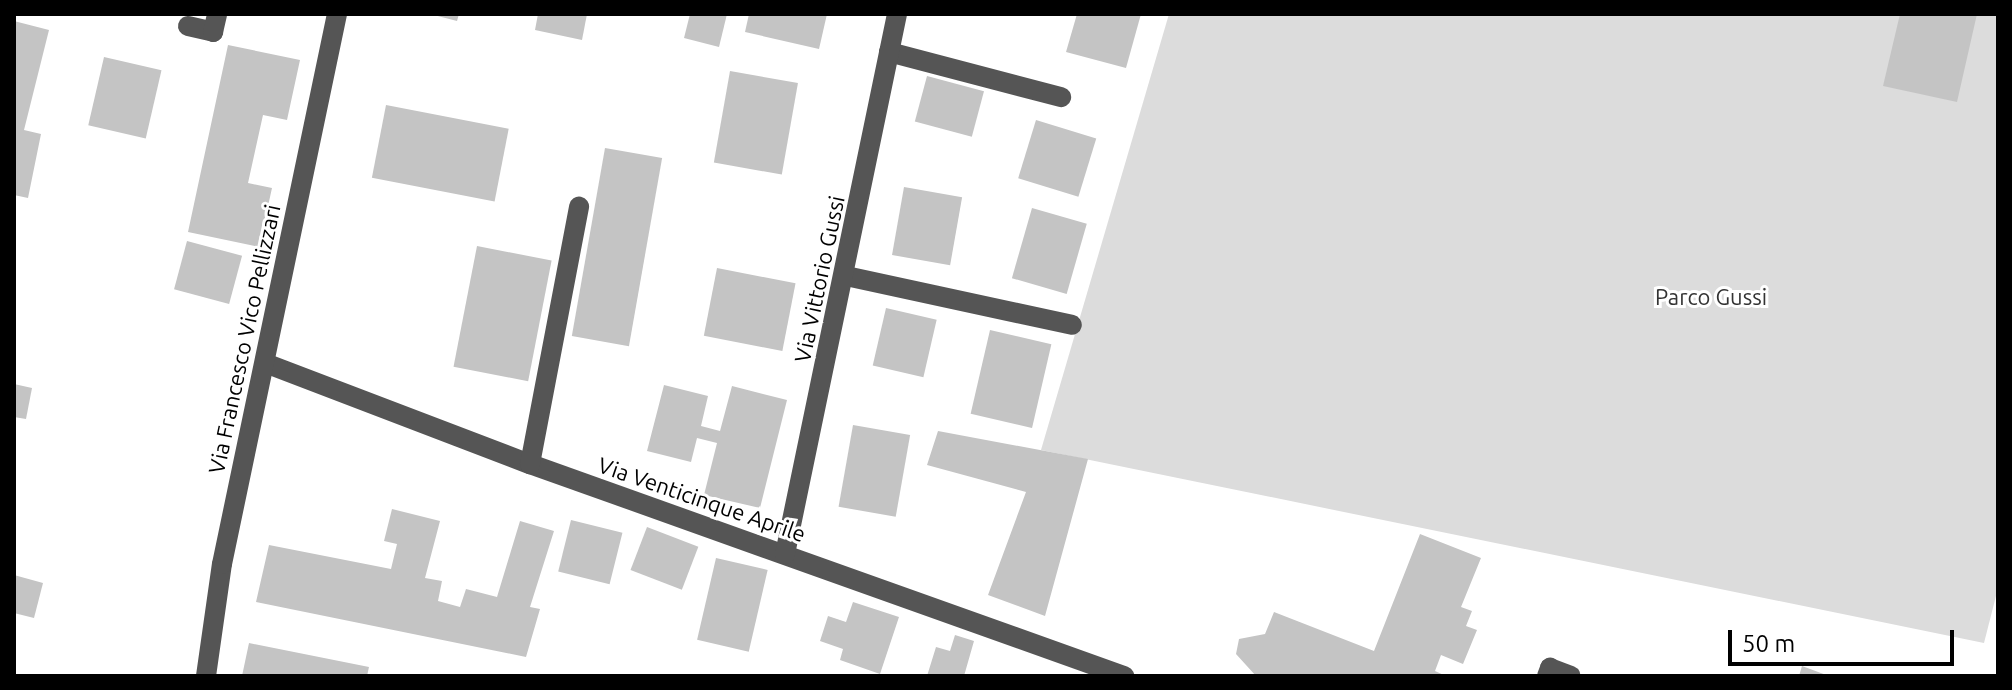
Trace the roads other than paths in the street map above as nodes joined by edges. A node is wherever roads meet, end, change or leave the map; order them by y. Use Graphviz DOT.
graph roads {
  1 [pos="217,14"];
  2 [pos="337,14"];
  3 [pos="897,14"];
  4 [pos="188,26"];
  5 [pos="889,52"];
  6 [pos="1061,97"];
  7 [pos="579,207"];
  8 [pos="846,276"];
  9 [pos="1072,325"];
  10 [pos="265,363"];
  11 [pos="530,464"];
  12 [pos="785,554"];
  13 [pos="206,676"];
  14 [pos="1124,676"];
  15 [pos="1547,676"];
  16 [pos="1571,676"];
  1 -- 4 [label="street"];
  2 -- 10 [label="street, Via Francesco Vico Pellizzari"];
  3 -- 5 [label="street, Via Vittorio Gussi"];
  5 -- 6 [label="street"];
  5 -- 8 [label="street, Via Vittorio Gussi"];
  7 -- 11 [label="street"];
  8 -- 9 [label="street"];
  8 -- 12 [label="street, Via Vittorio Gussi"];
  10 -- 11 [label="street, Via Venticinque Aprile"];
  10 -- 13 [label="street, Via Francesco Vico Pellizzari"];
  11 -- 12 [label="street, Via Venticinque Aprile"];
  12 -- 14 [label="street, Via Venticinque Aprile"];
  15 -- 16 [label="street"];
}
